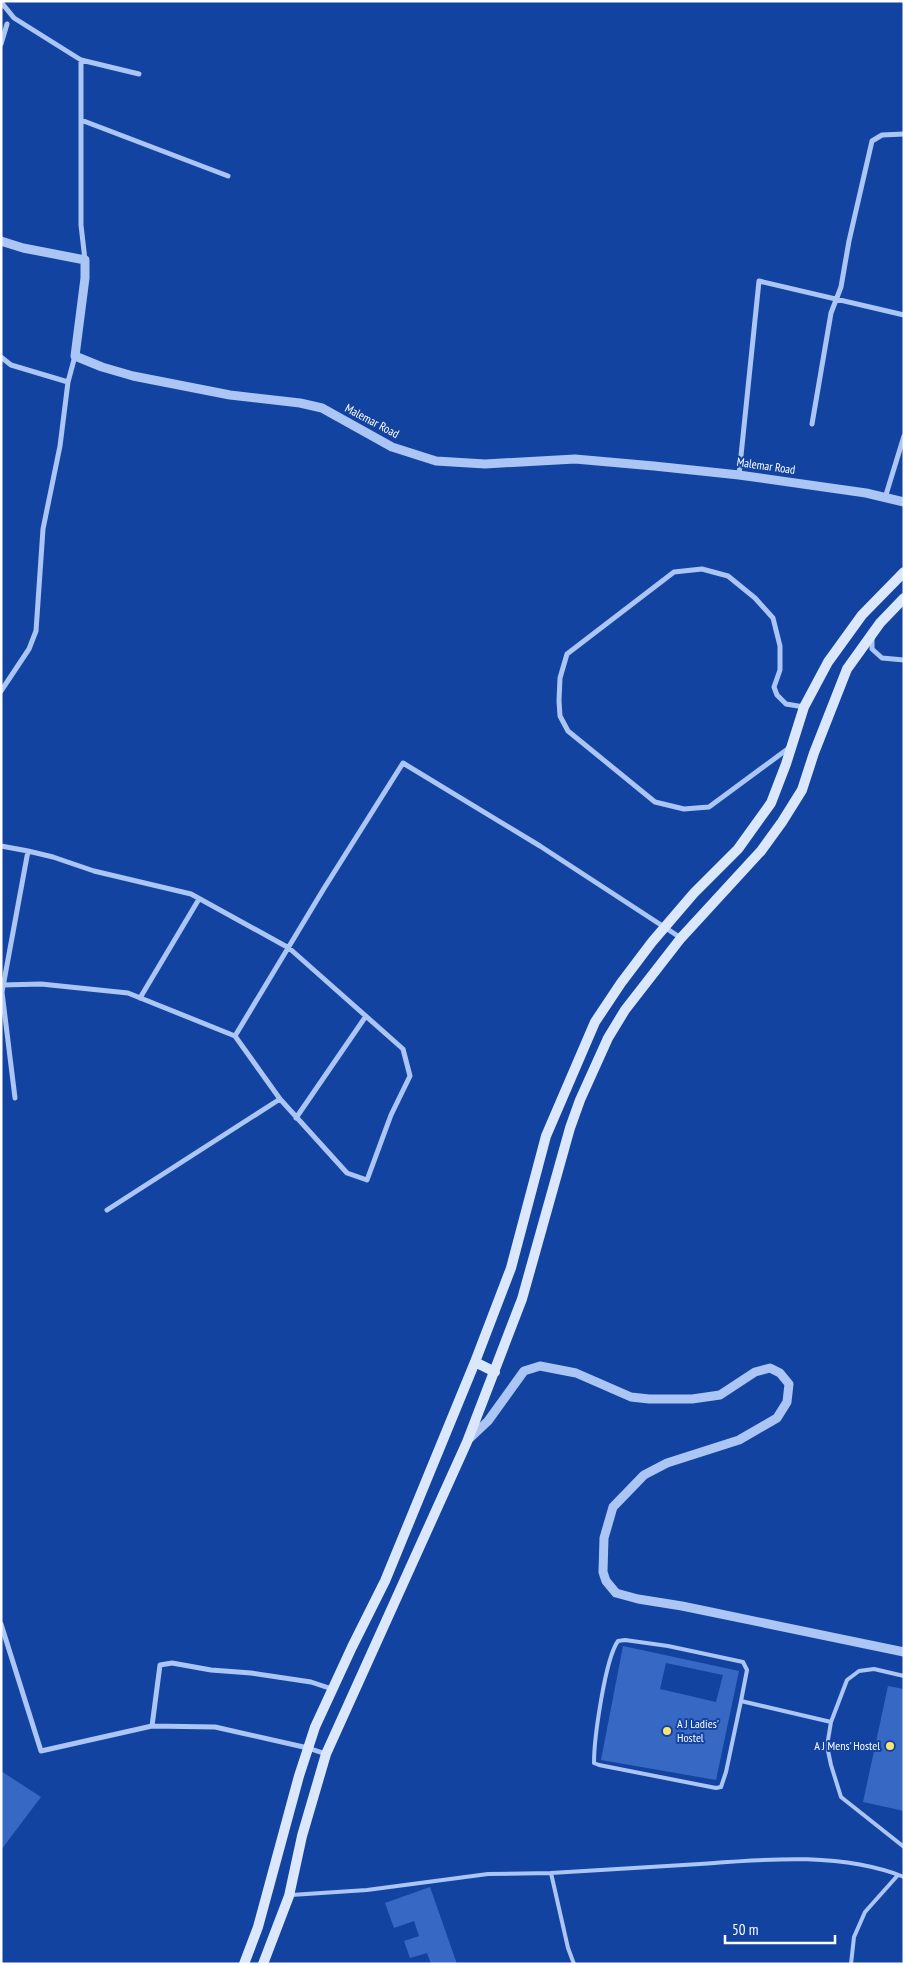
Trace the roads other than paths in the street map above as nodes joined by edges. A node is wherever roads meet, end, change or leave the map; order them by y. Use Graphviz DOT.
graph roads {
  1 [pos="1,2"];
  2 [pos="7,24"];
  3 [pos="1,44"];
  4 [pos="81,60"];
  5 [pos="139,74"];
  6 [pos="81,120"];
  7 [pos="904,134"];
  8 [pos="228,176"];
  9 [pos="1,241"];
  10 [pos="86,260"];
  11 [pos="836,299"];
  12 [pos="904,315"];
  13 [pos="75,356"];
  14 [pos="1,357"];
  15 [pos="68,382"];
  16 [pos="812,424"];
  17 [pos="904,436"];
  18 [pos="739,474"];
  19 [pos="884,499"];
  20 [pos="904,502"];
  21 [pos="904,572"];
  22 [pos="904,598"];
  23 [pos="872,634"];
  24 [pos="904,660"];
  25 [pos="1,691"];
  26 [pos="804,707"];
  27 [pos="792,747"];
  28 [pos="1,846"];
  29 [pos="28,851"];
  30 [pos="199,899"];
  31 [pos="665,927"];
  32 [pos="681,938"];
  33 [pos="289,948"];
  34 [pos="2,985"];
  35 [pos="140,998"];
  36 [pos="366,1016"];
  37 [pos="235,1036"];
  38 [pos="14,1098"];
  39 [pos="280,1099"];
  40 [pos="296,1118"];
  41 [pos="107,1210"];
  42 [pos="475,1362"];
  43 [pos="495,1372"];
  44 [pos="467,1442"];
  45 [pos="1,1624"];
  46 [pos="904,1652"];
  47 [pos="904,1676"];
  48 [pos="333,1689"];
  49 [pos="741,1700"];
  50 [pos="831,1722"];
  51 [pos="152,1726"];
  52 [pos="308,1748"];
  53 [pos="326,1754"];
  54 [pos="904,1846"];
  55 [pos="551,1873"];
  56 [pos="898,1875"];
  57 [pos="904,1877"];
  58 [pos="289,1896"];
  59 [pos="244,1964"];
  60 [pos="263,1964"];
  61 [pos="574,1964"];
  62 [pos="851,1964"];
  1 -- 4 [label="street"];
  2 -- 3 [label="street"];
  4 -- 5 [label="street"];
  4 -- 6 [label="street"];
  6 -- 8 [label="street"];
  6 -- 10 [label="street"];
  7 -- 11 [label="street"];
  9 -- 10 [label="street"];
  10 -- 13 [label="street"];
  11 -- 12 [label="street"];
  11 -- 16 [label="street"];
  11 -- 18 [label="street"];
  13 -- 15 [label="street"];
  13 -- 18 [label="street, Malemar Road"];
  14 -- 15 [label="street"];
  15 -- 25 [label="street"];
  17 -- 19 [label="street"];
  18 -- 19 [label="street, Malemar Road"];
  19 -- 20 [label="street, Malemar Road"];
  21 -- 26 [label="main road"];
  22 -- 23 [label="main road"];
  23 -- 24 [label="street"];
  23 -- 32 [label="main road"];
  26 -- 27 [label="main road"];
  26 -- 27 [label="street"];
  27 -- 31 [label="main road"];
  28 -- 29 [label="street"];
  29 -- 30 [label="street"];
  29 -- 34 [label="street"];
  30 -- 33 [label="street"];
  30 -- 35 [label="street"];
  31 -- 32 [label="street"];
  31 -- 33 [label="street"];
  31 -- 42 [label="main road"];
  32 -- 43 [label="main road"];
  33 -- 36 [label="street"];
  33 -- 37 [label="street"];
  34 -- 35 [label="street"];
  34 -- 38 [label="street"];
  35 -- 37 [label="street"];
  36 -- 40 [label="street"];
  36 -- 40 [label="street"];
  37 -- 39 [label="street"];
  39 -- 40 [label="street"];
  39 -- 41 [label="street"];
  42 -- 43 [label="main road"];
  42 -- 48 [label="main road"];
  43 -- 44 [label="main road"];
  44 -- 46 [label="street"];
  44 -- 53 [label="main road"];
  45 -- 51 [label="street"];
  47 -- 50 [label="lane"];
  48 -- 51 [label="street"];
  48 -- 52 [label="main road"];
  49 -- 49 [label="lane"];
  49 -- 50 [label="lane"];
  50 -- 54 [label="lane"];
  51 -- 52 [label="street"];
  52 -- 53 [label="street"];
  52 -- 59 [label="main road"];
  53 -- 58 [label="main road"];
  55 -- 56 [label="lane"];
  55 -- 58 [label="lane"];
  55 -- 61 [label="lane"];
  56 -- 57 [label="lane"];
  56 -- 62 [label="lane"];
  58 -- 60 [label="main road"];
}
